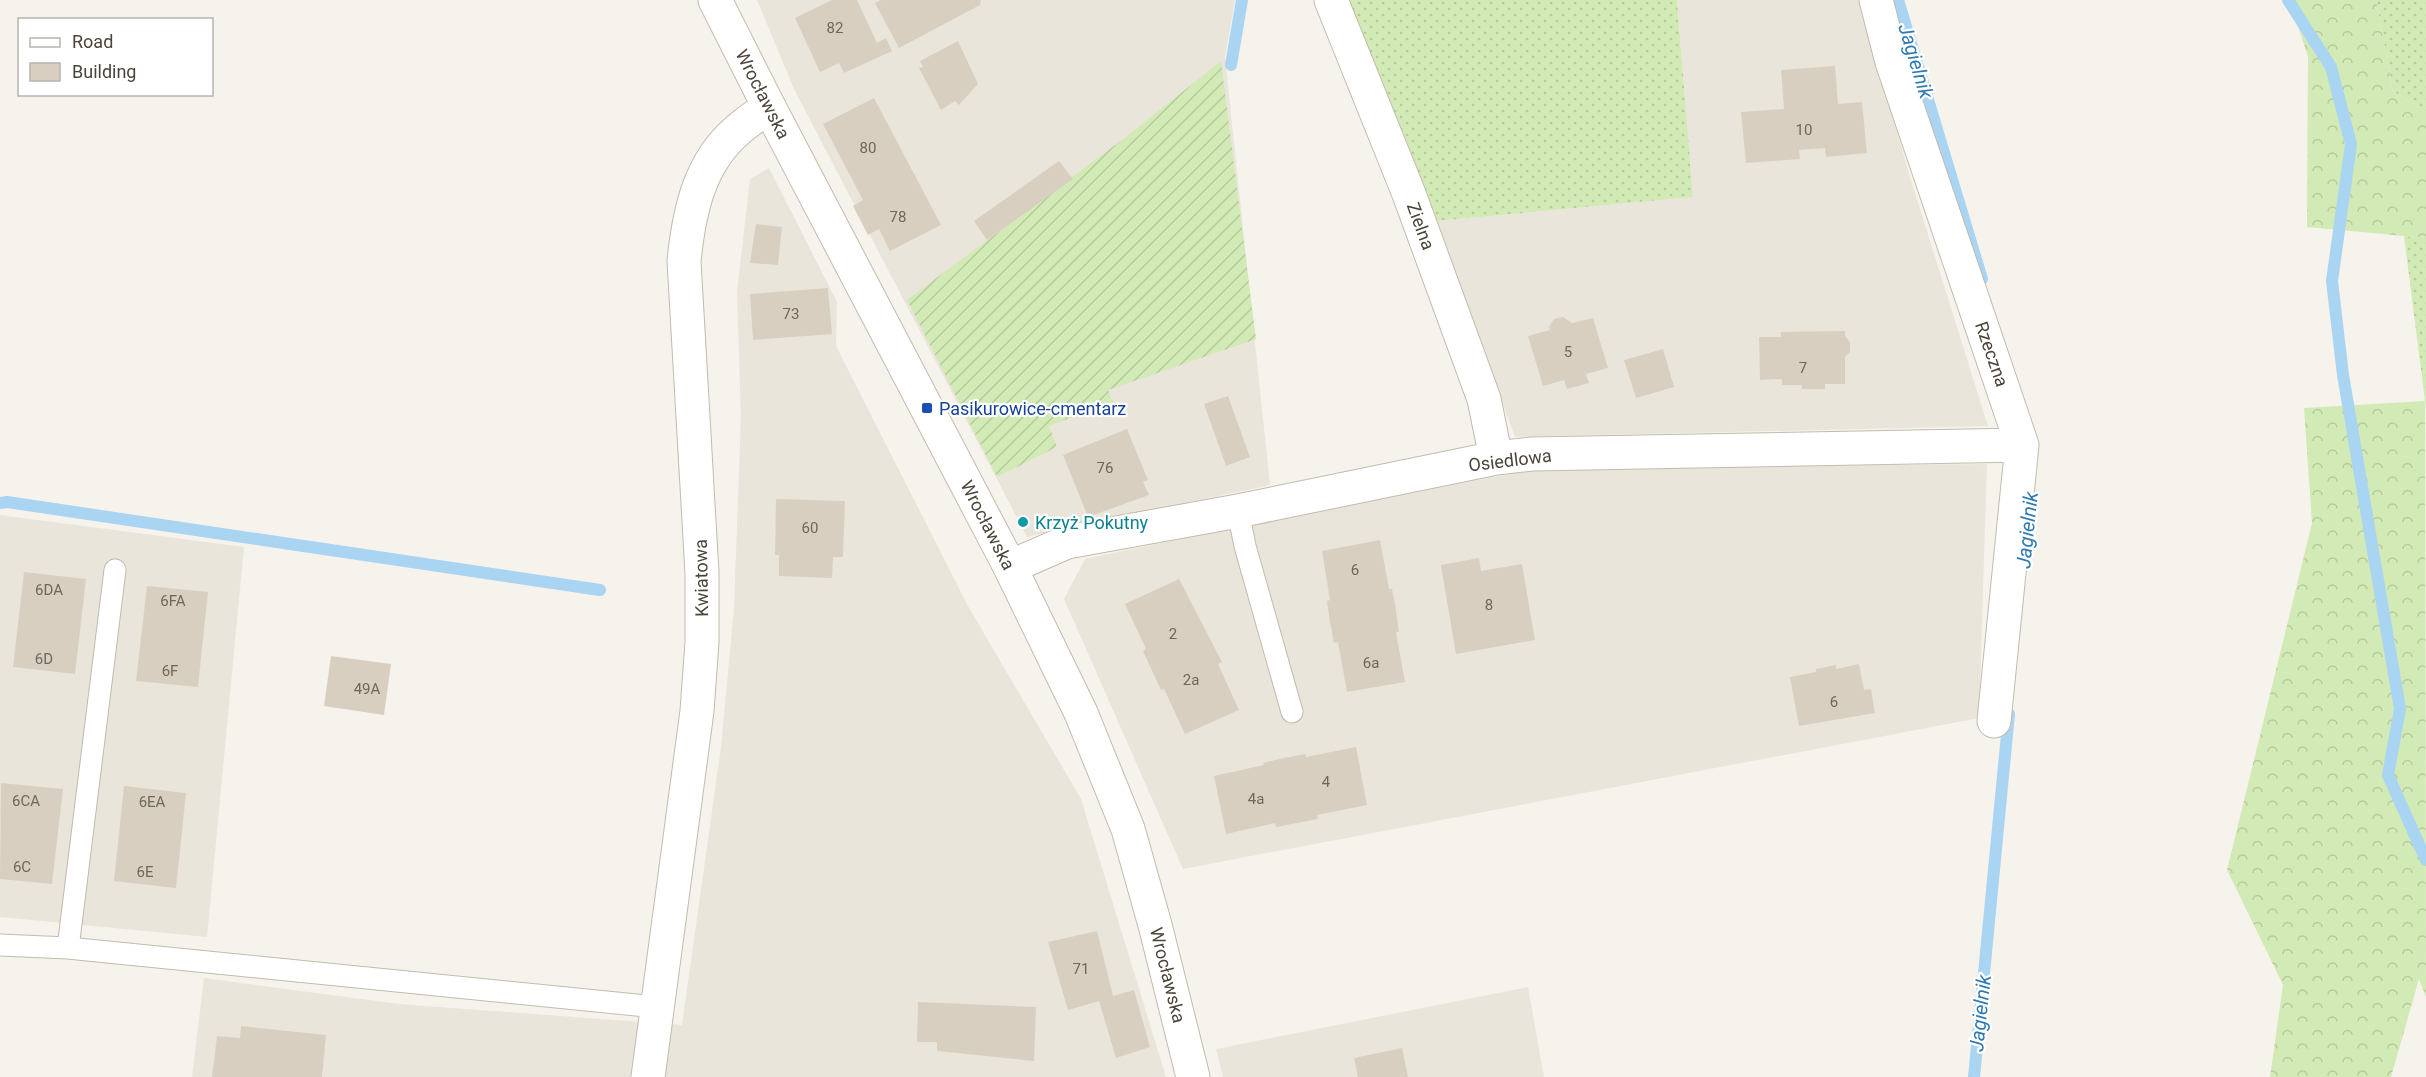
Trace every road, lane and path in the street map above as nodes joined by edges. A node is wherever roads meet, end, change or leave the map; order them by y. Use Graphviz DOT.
graph roads {
  1 [pos="716,0"];
  2 [pos="1331,0"];
  3 [pos="1876,0"];
  4 [pos="769,107"];
  5 [pos="2022,445"];
  6 [pos="1496,458"];
  7 [pos="1238,511"];
  8 [pos="1010,567"];
  9 [pos="115,570"];
  10 [pos="1292,712"];
  11 [pos="1994,721"];
  12 [pos="0,945"];
  13 [pos="68,948"];
  14 [pos="656,1007"];
  15 [pos="648,1077"];
  16 [pos="1193,1077"];
  1 -- 4 [label="street, Wrocławska"];
  2 -- 6 [label="street, Zielna"];
  3 -- 5 [label="street, Rzeczna"];
  4 -- 8 [label="street, Wrocławska"];
  4 -- 14 [label="street, Kwiatowa"];
  5 -- 6 [label="street, Osiedlowa"];
  5 -- 11 [label="street, Rzeczna"];
  6 -- 7 [label="street, Osiedlowa"];
  7 -- 8 [label="street, Osiedlowa"];
  7 -- 10 [label="lane"];
  8 -- 16 [label="street, Wrocławska"];
  9 -- 13 [label="lane"];
  12 -- 13 [label="lane"];
  13 -- 14 [label="lane"];
  14 -- 15 [label="street, Kwiatowa"];
}
